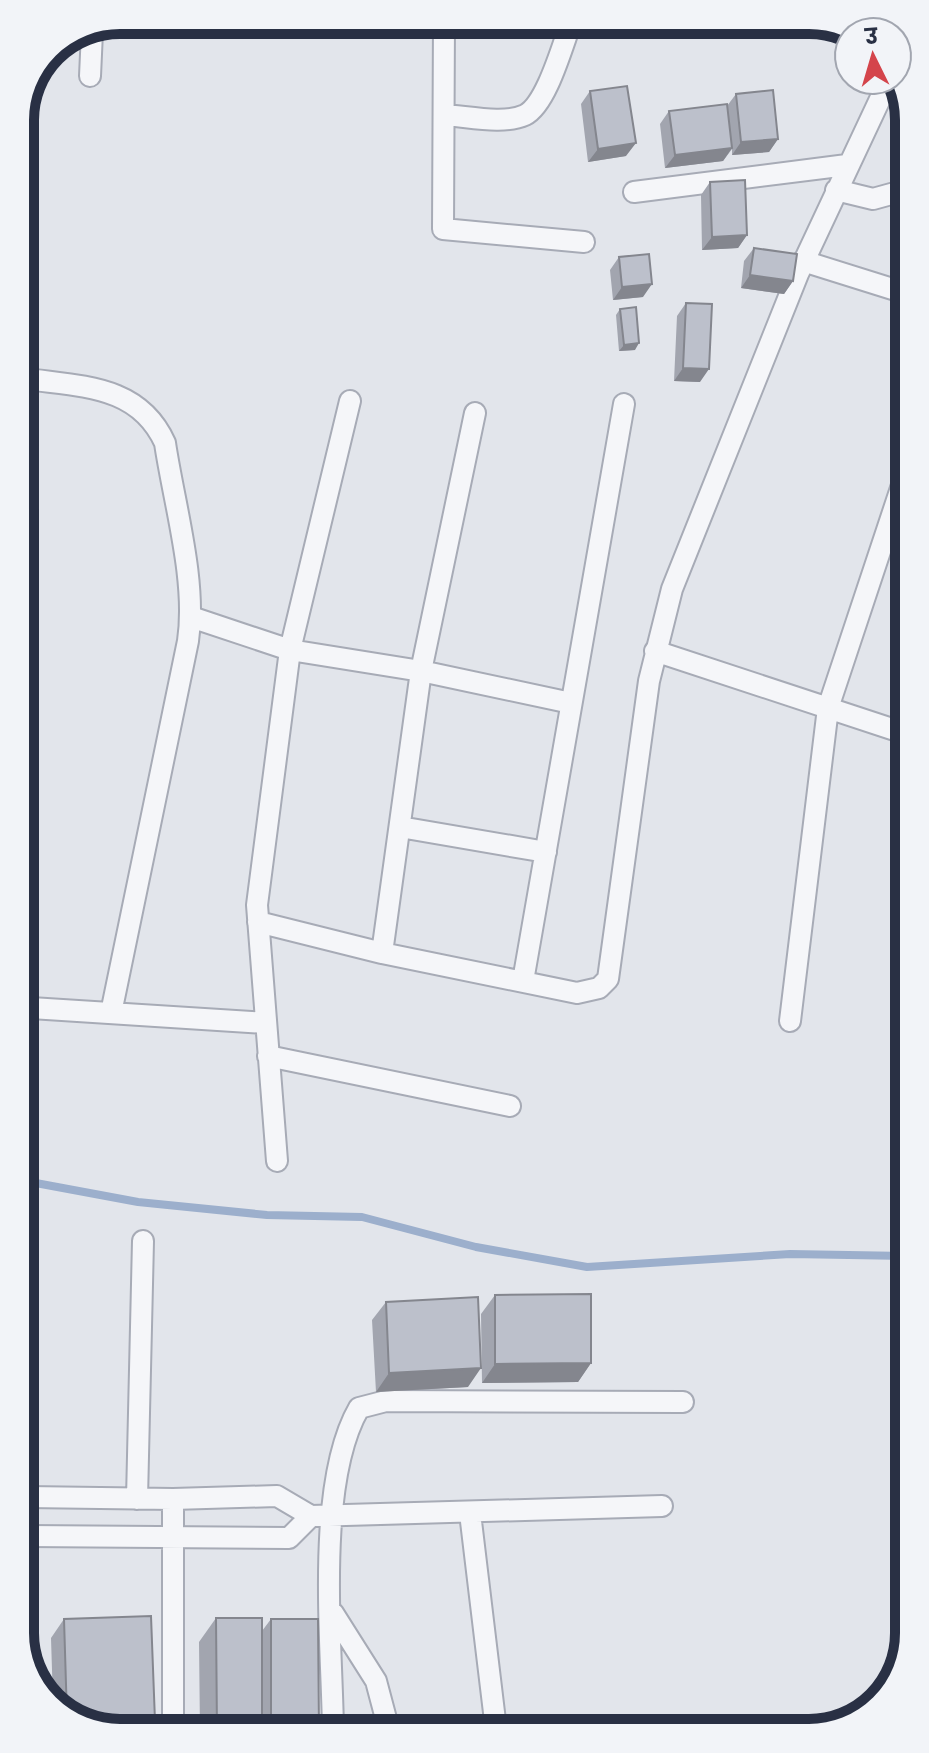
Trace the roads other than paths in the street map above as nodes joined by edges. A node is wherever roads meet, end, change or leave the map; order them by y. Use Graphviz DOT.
graph roads {
  1 [pos="444,34"];
  2 [pos="566,34"];
  3 [pos="92,40"];
  4 [pos="90,76"];
  5 [pos="881,96"];
  6 [pos="444,115"];
  7 [pos="847,165"];
  8 [pos="836,190"];
  9 [pos="634,192"];
  10 [pos="895,193"];
  11 [pos="584,242"];
  12 [pos="803,261"];
  13 [pos="895,290"];
  14 [pos="34,380"];
  15 [pos="350,401"];
  16 [pos="624,404"];
  17 [pos="475,413"];
  18 [pos="895,506"];
  19 [pos="191,617"];
  20 [pos="290,650"];
  21 [pos="655,651"];
  22 [pos="421,671"];
  23 [pos="571,703"];
  24 [pos="828,708"];
  25 [pos="895,730"];
  26 [pos="400,827"];
  27 [pos="546,852"];
  28 [pos="258,922"];
  29 [pos="382,953"];
  30 [pos="523,981"];
  31 [pos="34,1008"];
  32 [pos="111,1013"];
  33 [pos="790,1021"];
  34 [pos="266,1023"];
  35 [pos="268,1056"];
  36 [pos="510,1106"];
  37 [pos="277,1161"];
  38 [pos="143,1241"];
  39 [pos="683,1402"];
  40 [pos="34,1497"];
  41 [pos="137,1499"];
  42 [pos="173,1499"];
  43 [pos="662,1506"];
  44 [pos="470,1513"];
  45 [pos="320,1515"];
  46 [pos="34,1536"];
  47 [pos="173,1539"];
  48 [pos="332,1612"];
  49 [pos="173,1719"];
  50 [pos="333,1719"];
  51 [pos="386,1719"];
  52 [pos="495,1719"];
  1 -- 6 [label="street"];
  2 -- 6 [label="street"];
  3 -- 4 [label="street"];
  5 -- 7 [label="street"];
  6 -- 11 [label="street"];
  7 -- 8 [label="street"];
  7 -- 9 [label="street"];
  8 -- 10 [label="street"];
  8 -- 12 [label="street"];
  12 -- 13 [label="street"];
  12 -- 21 [label="street"];
  14 -- 19 [label="street"];
  15 -- 20 [label="street"];
  16 -- 23 [label="street"];
  17 -- 22 [label="street"];
  18 -- 24 [label="street"];
  19 -- 20 [label="street"];
  19 -- 32 [label="street"];
  20 -- 22 [label="street"];
  20 -- 28 [label="street"];
  21 -- 24 [label="street"];
  21 -- 30 [label="street"];
  22 -- 23 [label="street"];
  22 -- 26 [label="street"];
  23 -- 27 [label="street"];
  24 -- 25 [label="street"];
  24 -- 33 [label="street"];
  26 -- 27 [label="street"];
  26 -- 29 [label="street"];
  27 -- 30 [label="street"];
  28 -- 29 [label="street"];
  28 -- 34 [label="street"];
  29 -- 30 [label="street"];
  31 -- 32 [label="street"];
  32 -- 34 [label="street"];
  34 -- 35 [label="street"];
  35 -- 36 [label="street"];
  35 -- 37 [label="street"];
  38 -- 41 [label="street"];
  39 -- 45 [label="street"];
  40 -- 41 [label="street"];
  41 -- 42 [label="street"];
  42 -- 45 [label="street"];
  42 -- 47 [label="street"];
  43 -- 44 [label="street"];
  44 -- 45 [label="street"];
  44 -- 52 [label="street"];
  45 -- 47 [label="street"];
  45 -- 48 [label="street"];
  46 -- 47 [label="street"];
  47 -- 49 [label="street"];
  48 -- 50 [label="street"];
  48 -- 51 [label="street"];
}
